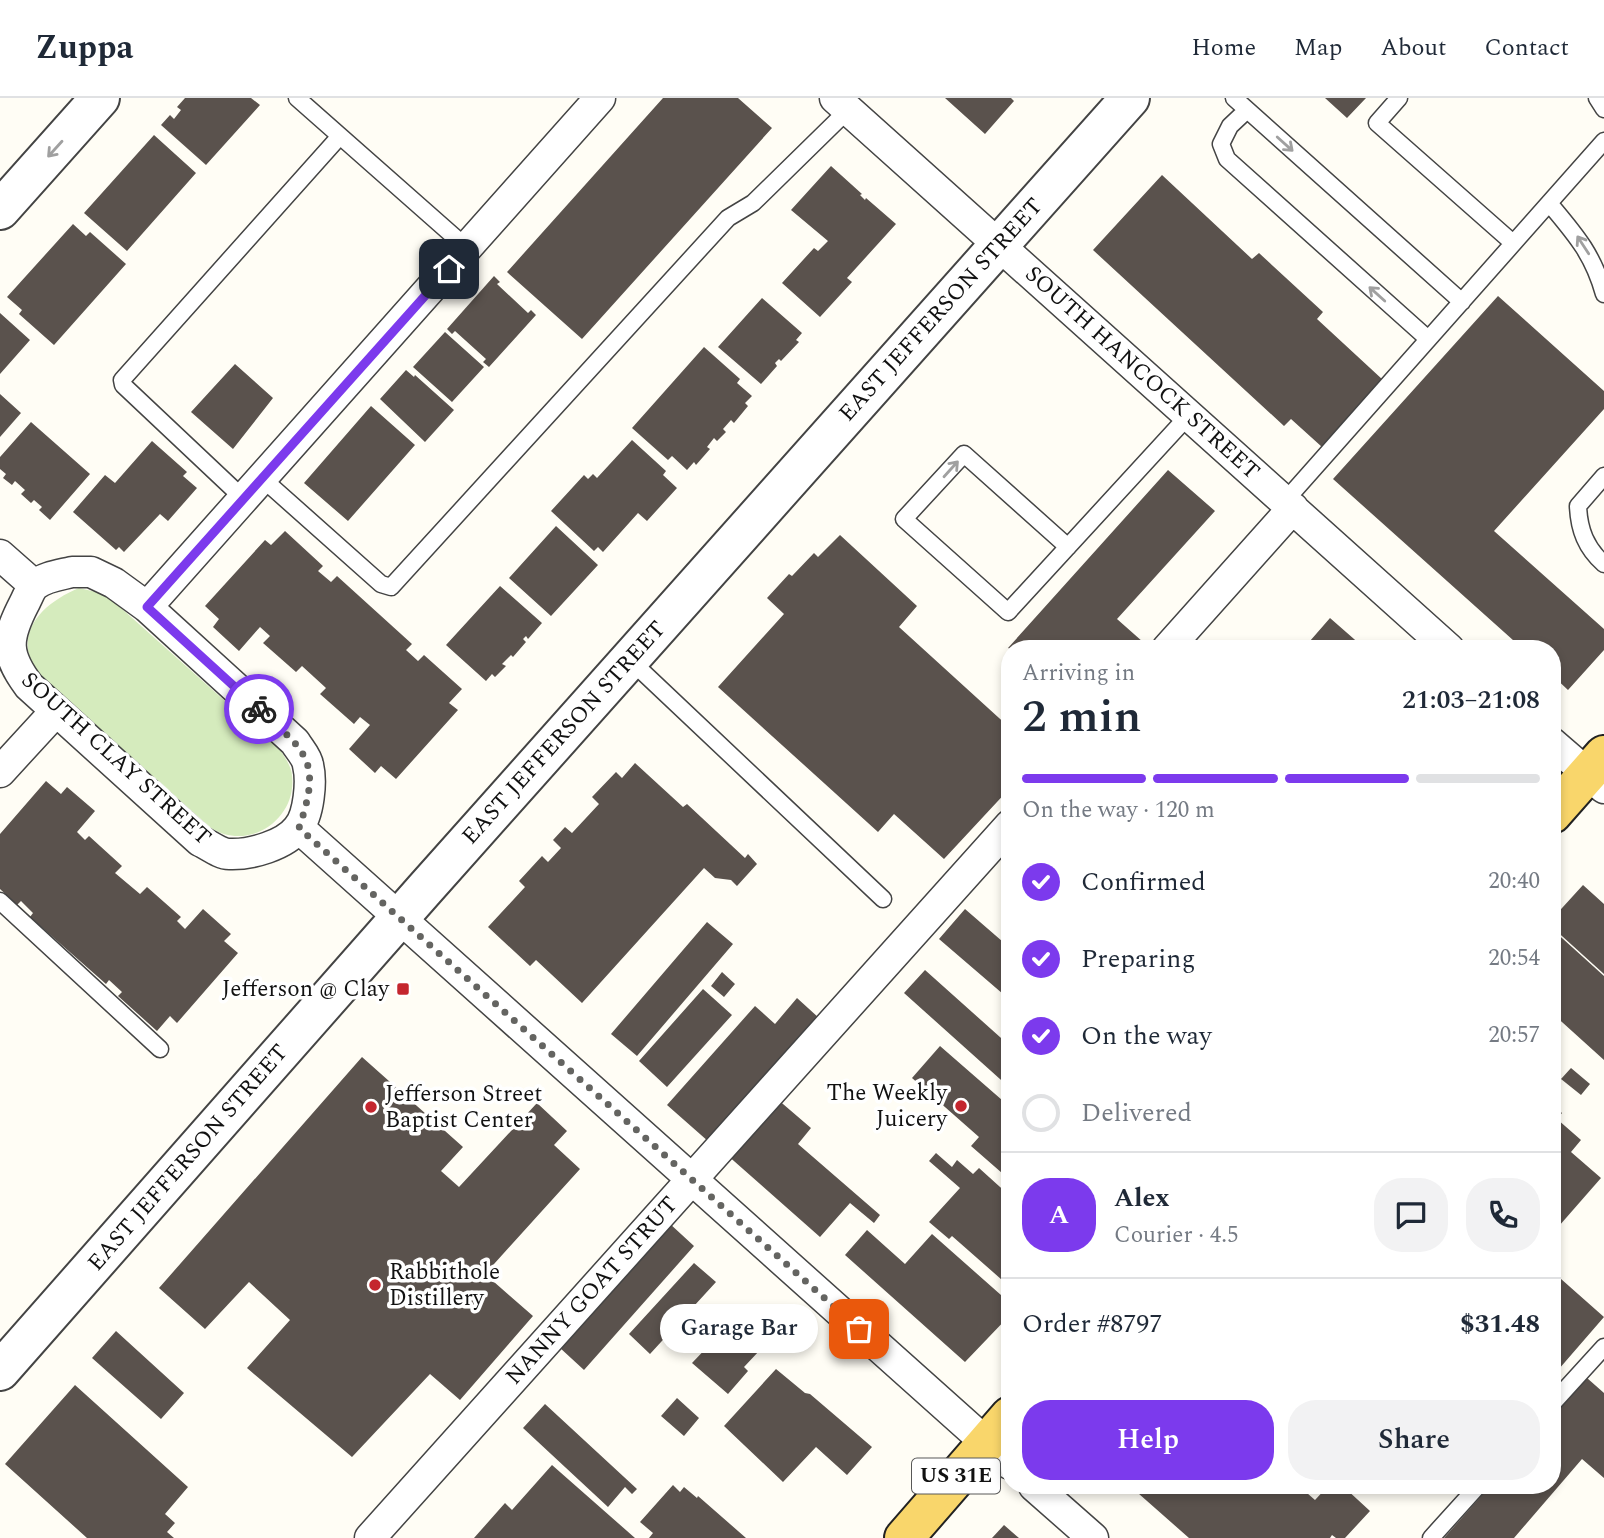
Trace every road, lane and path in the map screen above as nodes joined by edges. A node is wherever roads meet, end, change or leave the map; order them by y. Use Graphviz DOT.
graph roads {
  1 [pos="100,98"];
  2 [pos="297,98"];
  3 [pos="600,98"];
  4 [pos="1130,98"];
  5 [pos="1234,98"];
  6 [pos="1399,98"];
  7 [pos="1597,98"];
  8 [pos="842,104"];
  9 [pos="1604,109"];
  10 [pos="1247,110"];
  11 [pos="340,136"];
  12 [pos="1604,141"];
  13 [pos="1549,203"];
  14 [pos="0,210"];
  15 [pos="1513,243"];
  16 [pos="999,245"];
  17 [pos="467,248"];
  18 [pos="1604,294"];
  19 [pos="1461,302"];
  20 [pos="1428,339"];
  21 [pos="1189,415"];
  22 [pos="1604,476"];
  23 [pos="254,489"];
  24 [pos="1289,505"];
  25 [pos="1068,547"];
  26 [pos="0,555"];
  27 [pos="1604,564"];
  28 [pos="34,585"];
  29 [pos="147,607"];
  30 [pos="1175,640"];
  31 [pos="1439,640"];
  32 [pos="629,659"];
  33 [pos="56,711"];
  34 [pos="1561,749"];
  35 [pos="0,772"];
  36 [pos="1599,772"];
  37 [pos="1561,806"];
  38 [pos="299,828"];
  39 [pos="1001,835"];
  40 [pos="883,899"];
  41 [pos="0,901"];
  42 [pos="400,918"];
  43 [pos="160,1049"];
  44 [pos="692,1180"];
  45 [pos="1604,1347"];
  46 [pos="0,1371"];
  47 [pos="1561,1394"];
  48 [pos="1001,1440"];
  49 [pos="1001,1442"];
  50 [pos="1043,1494"];
  51 [pos="1471,1494"];
  52 [pos="370,1538"];
  53 [pos="904,1538"];
  54 [pos="1093,1538"];
  55 [pos="1431,1538"];
  1 -- 14 [label="street, one-way"];
  2 -- 11 [label="lane"];
  3 -- 17 [label="street"];
  4 -- 16 [label="street, EAST JEFFERSON STREET"];
  5 -- 10 [label="lane"];
  6 -- 15 [label="lane"];
  7 -- 9 [label="lane"];
  8 -- 16 [label="street, SOUTH HANCOCK STREET"];
  8 -- 23 [label="lane"];
  10 -- 19 [label="lane, one-way"];
  20 -- 10 [label="lane, one-way"];
  11 -- 17 [label="lane"];
  11 -- 23 [label="lane"];
  12 -- 13 [label="lane"];
  13 -- 15 [label="lane"];
  18 -- 13 [label="lane, one-way"];
  15 -- 19 [label="lane"];
  16 -- 21 [label="street, SOUTH HANCOCK STREET"];
  16 -- 32 [label="street, EAST JEFFERSON STREET"];
  17 -- 23 [label="street"];
  19 -- 20 [label="lane"];
  20 -- 24 [label="lane"];
  21 -- 24 [label="street, SOUTH HANCOCK STREET"];
  21 -- 25 [label="lane"];
  22 -- 27 [label="lane"];
  23 -- 29 [label="street"];
  24 -- 30 [label="street"];
  24 -- 31 [label="street, SOUTH HANCOCK STREET"];
  25 -- 25 [label="lane, one-way"];
  26 -- 28 [label="street"];
  28 -- 29 [label="street"];
  28 -- 33 [label="street, SOUTH CLAY STREET"];
  29 -- 38 [label="street"];
  32 -- 40 [label="lane"];
  32 -- 42 [label="street, EAST JEFFERSON STREET"];
  33 -- 35 [label="street"];
  33 -- 38 [label="street, SOUTH CLAY STREET"];
  34 -- 36 [label="street"];
  36 -- 37 [label="main road"];
  38 -- 42 [label="street"];
  39 -- 44 [label="street, NANNY GOAT STRUT"];
  41 -- 43 [label="lane"];
  42 -- 44 [label="street"];
  42 -- 46 [label="street, EAST JEFFERSON STREET"];
  44 -- 48 [label="street"];
  44 -- 52 [label="street, NANNY GOAT STRUT"];
  45 -- 47 [label="lane"];
  49 -- 53 [label="main road, US 31E"];
  50 -- 54 [label="street"];
  51 -- 55 [label="lane"];
}
